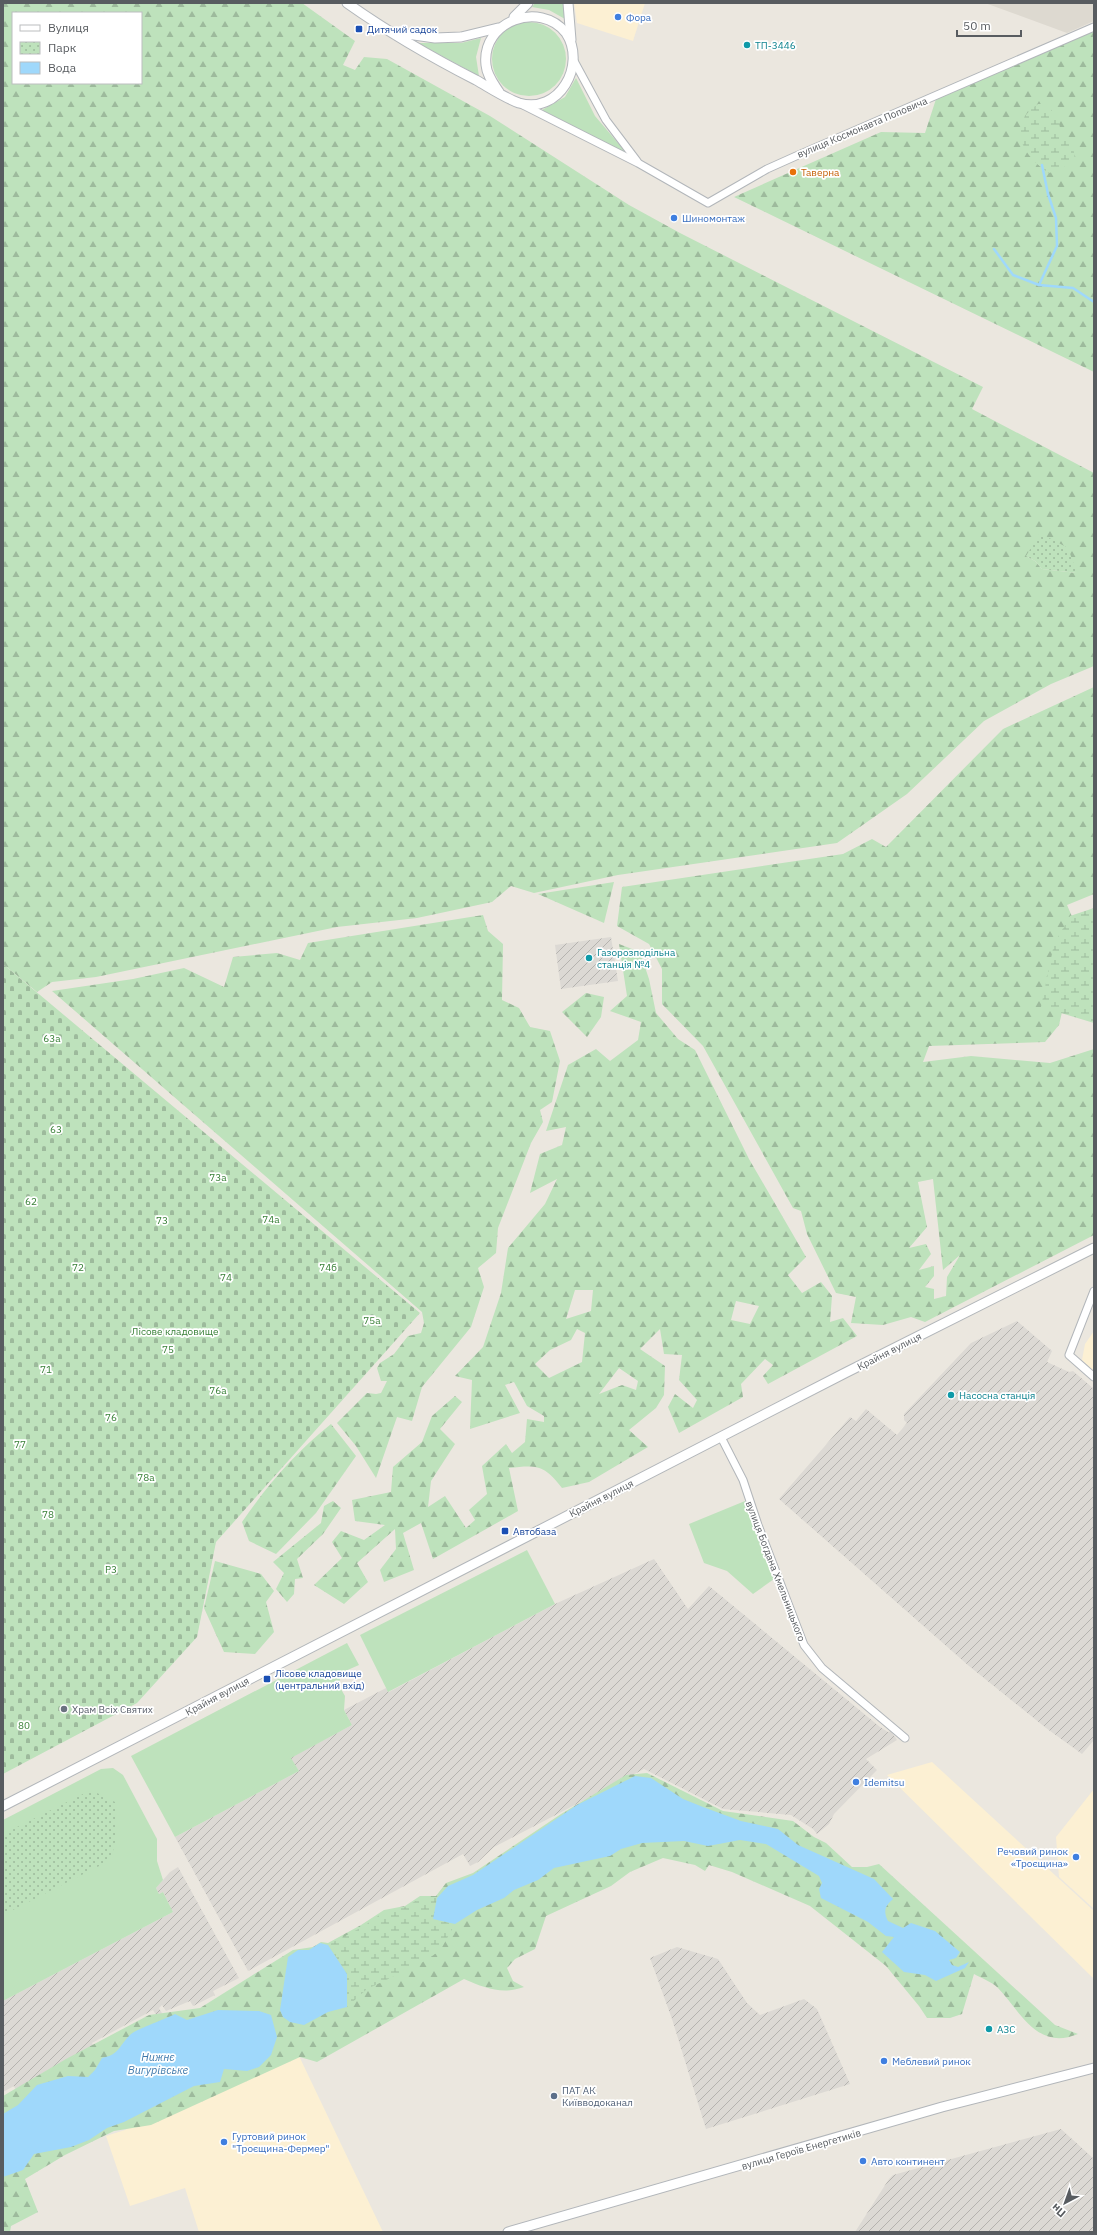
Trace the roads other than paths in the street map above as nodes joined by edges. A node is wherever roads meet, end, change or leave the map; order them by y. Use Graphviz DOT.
graph roads {
  1 [pos="347,3"];
  2 [pos="528,3"];
  3 [pos="568,3"];
  4 [pos="514,17"];
  5 [pos="1094,27"];
  6 [pos="498,28"];
  7 [pos="387,31"];
  8 [pos="572,43"];
  9 [pos="574,61"];
  10 [pos="499,92"];
  11 [pos="520,103"];
  12 [pos="638,163"];
  13 [pos="1094,1248"];
  14 [pos="1094,1291"];
  15 [pos="1094,1377"];
  16 [pos="721,1437"];
  17 [pos="905,1738"];
  18 [pos="3,1806"];
  19 [pos="1094,2068"];
  20 [pos="508,2232"];
  1 -- 7 [label="street"];
  2 -- 4 [label="street"];
  3 -- 8 [label="street"];
  4 -- 6 [label="street"];
  4 -- 8 [label="street"];
  5 -- 12 [label="street, вулиця Космонавта Поповича"];
  6 -- 7 [label="street"];
  6 -- 10 [label="street"];
  7 -- 10 [label="street"];
  8 -- 9 [label="street"];
  9 -- 11 [label="street"];
  9 -- 12 [label="street, вулиця Космонавта Поповича"];
  10 -- 11 [label="street"];
  11 -- 12 [label="street, вулиця Космонавта Поповича"];
  13 -- 16 [label="street, Крайня вулиця"];
  14 -- 15 [label="street"];
  16 -- 17 [label="street, вулиця Богдана Хмельницького"];
  16 -- 18 [label="street, Крайня вулиця"];
  19 -- 20 [label="street, вулиця Героїв Енергетиків"];
}
